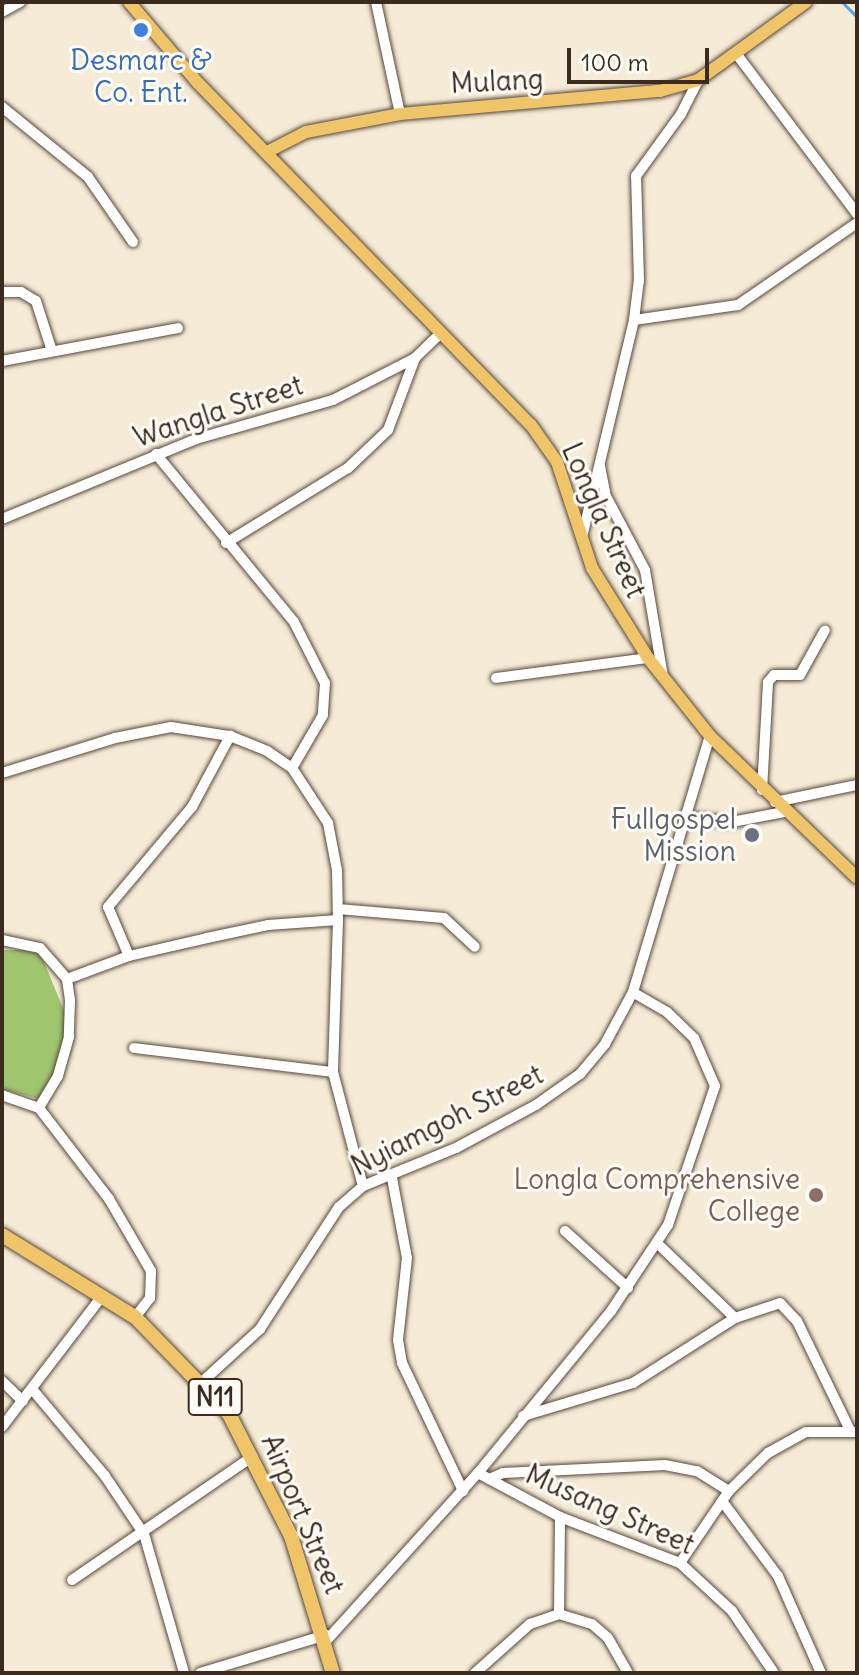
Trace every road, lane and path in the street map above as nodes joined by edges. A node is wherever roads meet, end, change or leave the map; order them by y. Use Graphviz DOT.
graph roads {
  1 [pos="20,2"];
  2 [pos="129,2"];
  3 [pos="376,2"];
  4 [pos="806,2"];
  5 [pos="2,12"];
  6 [pos="738,56"];
  7 [pos="698,80"];
  8 [pos="2,107"];
  9 [pos="400,114"];
  10 [pos="267,152"];
  11 [pos="857,214"];
  12 [pos="857,223"];
  13 [pos="133,242"];
  14 [pos="2,292"];
  15 [pos="634,320"];
  16 [pos="178,328"];
  17 [pos="440,334"];
  18 [pos="52,351"];
  19 [pos="415,358"];
  20 [pos="2,361"];
  21 [pos="156,454"];
  22 [pos="600,466"];
  23 [pos="2,519"];
  24 [pos="582,538"];
  25 [pos="226,543"];
  26 [pos="825,630"];
  27 [pos="648,658"];
  28 [pos="663,676"];
  29 [pos="496,678"];
  30 [pos="230,736"];
  31 [pos="710,736"];
  32 [pos="292,768"];
  33 [pos="2,773"];
  34 [pos="857,785"];
  35 [pos="762,790"];
  36 [pos="779,807"];
  37 [pos="685,817"];
  38 [pos="857,878"];
  39 [pos="338,914"];
  40 [pos="2,940"];
  41 [pos="475,947"];
  42 [pos="129,956"];
  43 [pos="67,979"];
  44 [pos="633,992"];
  45 [pos="134,1048"];
  46 [pos="333,1072"];
  47 [pos="2,1095"];
  48 [pos="39,1108"];
  49 [pos="392,1178"];
  50 [pos="363,1186"];
  51 [pos="565,1231"];
  52 [pos="2,1235"];
  53 [pos="658,1244"];
  54 [pos="628,1288"];
  55 [pos="103,1295"];
  56 [pos="135,1317"];
  57 [pos="735,1318"];
  58 [pos="2,1381"];
  59 [pos="202,1382"];
  60 [pos="32,1389"];
  61 [pos="23,1401"];
  62 [pos="523,1416"];
  63 [pos="2,1427"];
  64 [pos="853,1431"];
  65 [pos="253,1456"];
  66 [pos="478,1473"];
  67 [pos="489,1479"];
  68 [pos="463,1491"];
  69 [pos="726,1496"];
  70 [pos="560,1517"];
  71 [pos="144,1534"];
  72 [pos="680,1563"];
  73 [pos="72,1580"];
  74 [pos="559,1614"];
  75 [pos="326,1638"];
  76 [pos="184,1673"];
  77 [pos="200,1673"];
  78 [pos="333,1673"];
  79 [pos="475,1673"];
  80 [pos="628,1673"];
  81 [pos="774,1673"];
  82 [pos="821,1673"];
  1 -- 5 [label="street"];
  2 -- 10 [label="main road, Longla Street"];
  3 -- 9 [label="street"];
  4 -- 6 [label="main road, Mulang"];
  6 -- 7 [label="main road, Mulang"];
  6 -- 11 [label="street"];
  7 -- 9 [label="main road, Mulang"];
  7 -- 15 [label="street"];
  8 -- 13 [label="street"];
  9 -- 10 [label="main road, Mulang"];
  10 -- 17 [label="main road, Longla Street"];
  12 -- 15 [label="street"];
  14 -- 18 [label="street"];
  15 -- 22 [label="street"];
  16 -- 18 [label="street"];
  17 -- 19 [label="street, Wangla Street"];
  17 -- 24 [label="main road, Longla Street"];
  18 -- 20 [label="street"];
  19 -- 21 [label="street, Wangla Street"];
  19 -- 25 [label="street"];
  21 -- 23 [label="street, Wangla Street"];
  21 -- 25 [label="street"];
  22 -- 24 [label="street"];
  22 -- 28 [label="street"];
  24 -- 27 [label="main road, Longla Street"];
  25 -- 32 [label="street"];
  26 -- 35 [label="street"];
  27 -- 28 [label="main road, Longla Street"];
  27 -- 29 [label="street"];
  28 -- 31 [label="main road, Longla Street"];
  30 -- 32 [label="street"];
  30 -- 33 [label="street"];
  30 -- 42 [label="street"];
  31 -- 35 [label="main road, Longla Street"];
  31 -- 37 [label="street, Nyiamgoh Street"];
  32 -- 39 [label="street"];
  34 -- 36 [label="street"];
  35 -- 36 [label="main road, Longla Street"];
  36 -- 37 [label="street"];
  36 -- 38 [label="main road, Longla Street"];
  37 -- 44 [label="street, Nyiamgoh Street"];
  39 -- 41 [label="street"];
  39 -- 42 [label="street"];
  39 -- 46 [label="street"];
  40 -- 43 [label="street"];
  42 -- 43 [label="street"];
  43 -- 48 [label="street"];
  44 -- 49 [label="street, Nyiamgoh Street"];
  44 -- 53 [label="street"];
  45 -- 46 [label="street"];
  46 -- 50 [label="street"];
  47 -- 48 [label="street"];
  48 -- 56 [label="street"];
  49 -- 50 [label="street, Nyiamgoh Street"];
  49 -- 68 [label="street"];
  50 -- 59 [label="street, Nyiamgoh Street"];
  51 -- 54 [label="street"];
  52 -- 55 [label="highway, Airport Street / N11"];
  53 -- 54 [label="street"];
  53 -- 57 [label="street"];
  54 -- 62 [label="street"];
  55 -- 56 [label="highway, Airport Street / N11"];
  55 -- 60 [label="street"];
  56 -- 59 [label="highway, Airport Street / N11"];
  57 -- 62 [label="street"];
  57 -- 64 [label="street"];
  58 -- 61 [label="street"];
  59 -- 65 [label="highway, Airport Street / N11"];
  60 -- 61 [label="street"];
  60 -- 71 [label="street"];
  61 -- 63 [label="street"];
  62 -- 66 [label="street"];
  64 -- 69 [label="street"];
  65 -- 71 [label="street"];
  65 -- 75 [label="highway, Airport Street / N11"];
  66 -- 67 [label="street, Musang Street"];
  66 -- 68 [label="street"];
  67 -- 69 [label="street"];
  67 -- 70 [label="street, Musang Street"];
  68 -- 75 [label="street"];
  69 -- 72 [label="street"];
  69 -- 82 [label="street"];
  70 -- 72 [label="street, Musang Street"];
  70 -- 74 [label="street"];
  71 -- 73 [label="street"];
  71 -- 76 [label="street"];
  72 -- 81 [label="street, Musang Street"];
  74 -- 79 [label="street"];
  74 -- 80 [label="street"];
  75 -- 77 [label="street"];
  75 -- 78 [label="highway, N11"];
}
